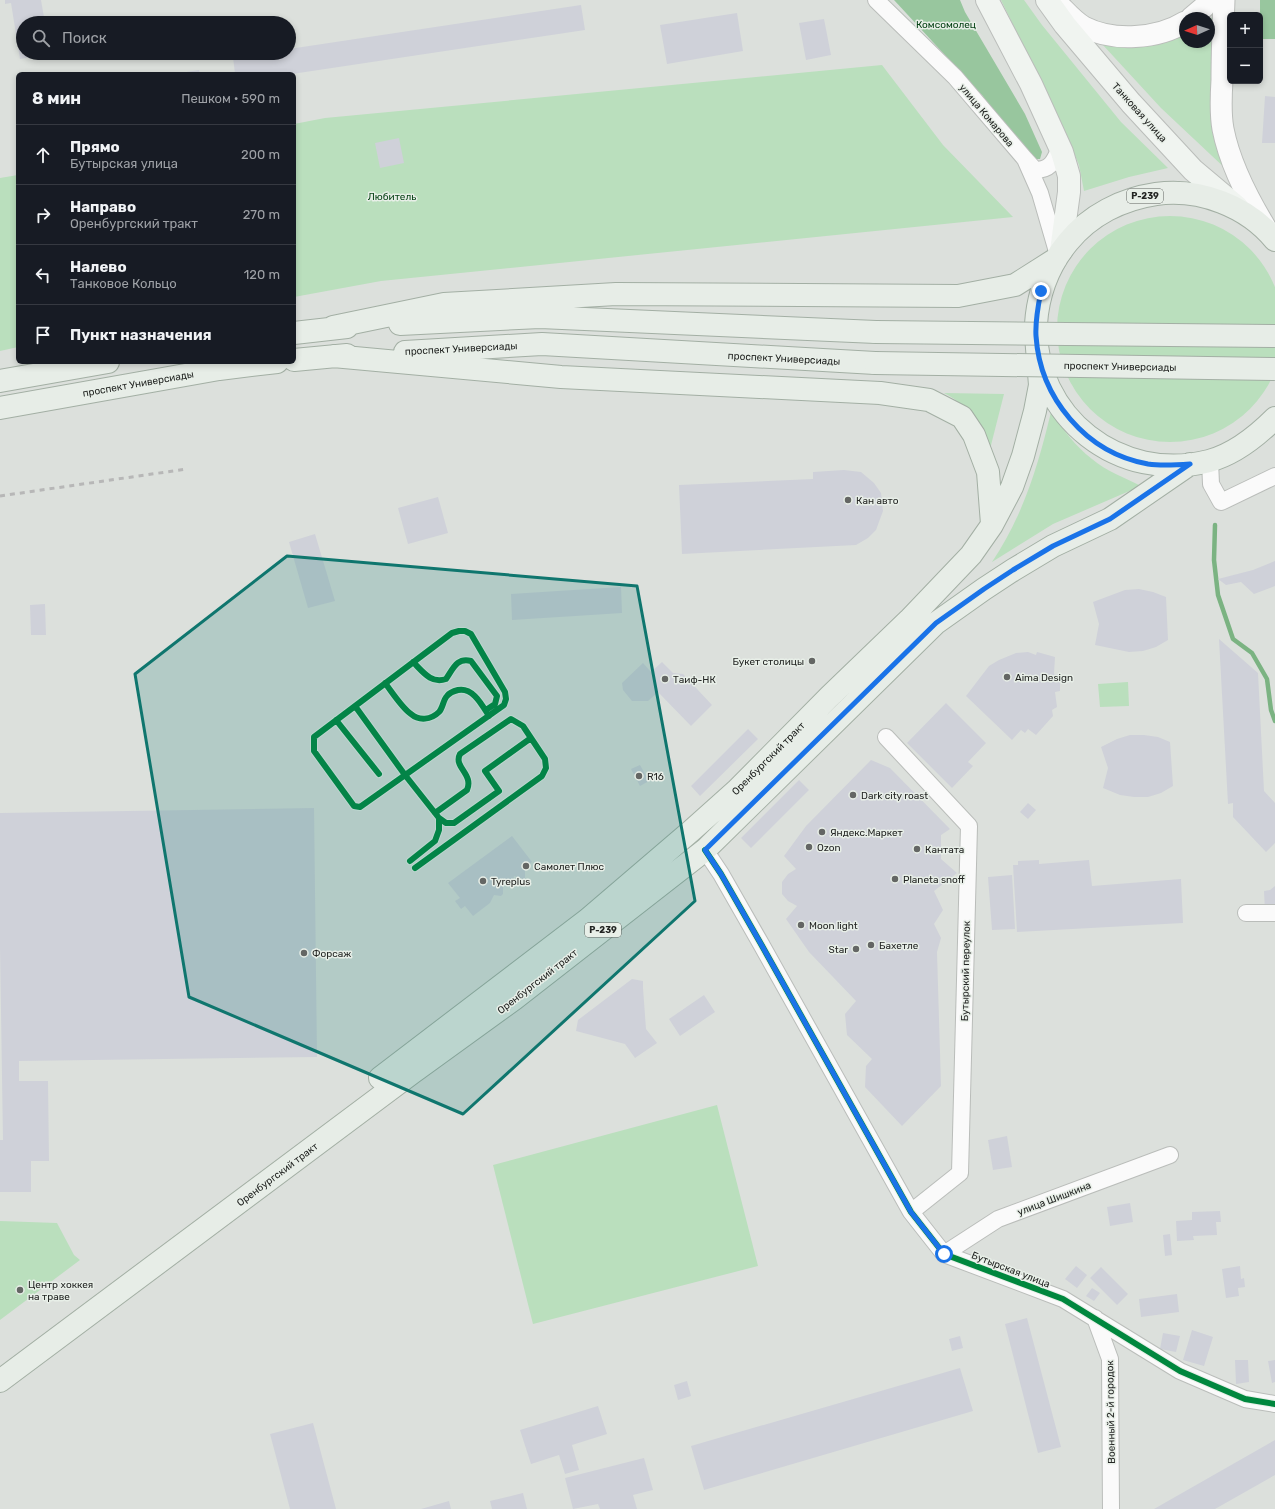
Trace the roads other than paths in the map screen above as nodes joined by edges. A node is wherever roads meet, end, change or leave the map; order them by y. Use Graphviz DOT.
graph roads {
  1 [pos="876,0"];
  2 [pos="987,0"];
  3 [pos="1047,0"];
  4 [pos="1054,0"];
  5 [pos="1208,0"];
  6 [pos="1224,0"];
  7 [pos="1198,12"];
  8 [pos="1179,25"];
  9 [pos="1060,148"];
  10 [pos="1025,159"];
  11 [pos="1244,213"];
  12 [pos="1272,236"];
  13 [pos="1058,255"];
  14 [pos="333,327"];
  15 [pos="296,333"];
  16 [pos="1036,336"];
  17 [pos="1275,336"];
  18 [pos="333,356"];
  19 [pos="296,360"];
  20 [pos="97,364"];
  21 [pos="258,364"];
  22 [pos="1275,368"];
  23 [pos="0,381"];
  24 [pos="0,408"];
  25 [pos="1275,418"];
  26 [pos="1275,435"];
  27 [pos="1245,445"];
  28 [pos="1200,462"];
  29 [pos="1275,476"];
  30 [pos="992,525"];
  31 [pos="886,737"];
  32 [pos="705,850"];
  33 [pos="1275,913"];
  34 [pos="1246,914"];
  35 [pos="1170,1155"];
  36 [pos="911,1212"];
  37 [pos="944,1254"];
  38 [pos="1095,1318"];
  39 [pos="0,1363"];
  40 [pos="0,1381"];
  41 [pos="1275,1404"];
  42 [pos="1111,1509"];
  1 -- 10 [label="street, улица Комарова"];
  2 -- 9 [label="main road"];
  3 -- 11 [label="main road, Танковая улица"];
  4 -- 8 [label="street"];
  5 -- 7 [label="street"];
  6 -- 12 [label="street"];
  9 -- 10 [label="street"];
  9 -- 13 [label="main road"];
  10 -- 13 [label="street, улица Комарова"];
  11 -- 12 [label="main road, Р-239"];
  11 -- 13 [label="main road, Р-239"];
  13 -- 14 [label="main road"];
  13 -- 16 [label="main road, Р-239"];
  14 -- 15 [label="main road"];
  14 -- 17 [label="main road, bridge"];
  16 -- 28 [label="main road, Р-239"];
  16 -- 30 [label="main road, Оренбургский тракт / Р-239"];
  18 -- 19 [label="main road, проспект Универсиады"];
  18 -- 22 [label="main road, проспект Универсиады, bridge"];
  18 -- 30 [label="main road"];
  20 -- 23 [label="main road"];
  21 -- 24 [label="main road, проспект Универсиады"];
  25 -- 27 [label="main road, Р-239"];
  26 -- 27 [label="main road, Р-239"];
  27 -- 28 [label="main road, Р-239"];
  28 -- 29 [label="street"];
  28 -- 32 [label="main road, Оренбургский тракт / Р-239"];
  30 -- 39 [label="main road, Оренбургский тракт / Р-239"];
  31 -- 36 [label="street, Бутырский переулок"];
  32 -- 36 [label="street"];
  32 -- 40 [label="main road, Оренбургский тракт / Р-239"];
  33 -- 34 [label="street"];
  35 -- 37 [label="street, улица Шишкина"];
  36 -- 37 [label="street"];
  37 -- 38 [label="street, Бутырская улица"];
  38 -- 41 [label="street, Бутырская улица"];
  38 -- 42 [label="street, Военный 2-й городок"];
}
